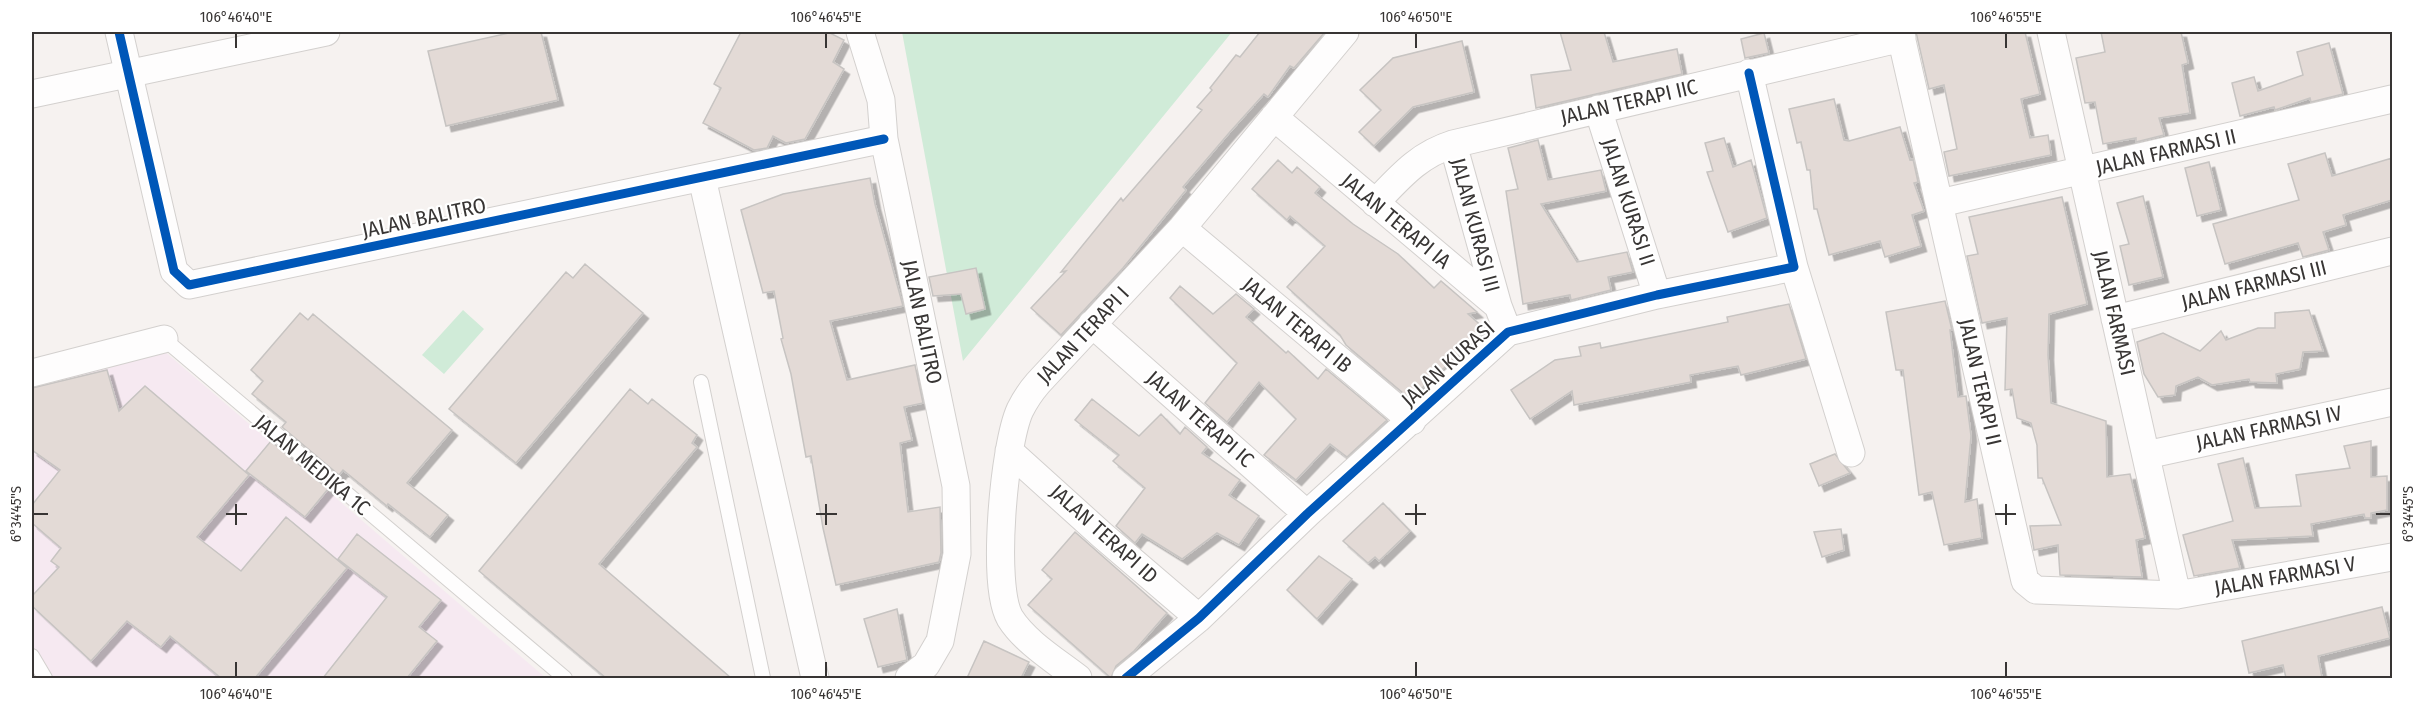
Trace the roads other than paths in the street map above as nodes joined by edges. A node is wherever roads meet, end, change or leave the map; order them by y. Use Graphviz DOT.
graph roads {
  1 [pos="119,32"];
  2 [pos="326,32"];
  3 [pos="860,32"];
  4 [pos="1345,32"];
  5 [pos="2051,32"];
  6 [pos="1901,34"];
  7 [pos="1749,73"];
  8 [pos="127,74"];
  9 [pos="32,94"];
  10 [pos="2392,99"];
  11 [pos="1598,109"];
  12 [pos="1274,117"];
  13 [pos="884,139"];
  14 [pos="1453,144"];
  15 [pos="2082,172"];
  16 [pos="702,178"];
  17 [pos="1375,203"];
  18 [pos="1940,203"];
  19 [pos="1182,228"];
  20 [pos="2392,251"];
  21 [pos="1794,267"];
  22 [pos="1657,295"];
  23 [pos="1498,306"];
  24 [pos="2115,319"];
  25 [pos="1092,324"];
  26 [pos="1508,332"];
  27 [pos="164,339"];
  28 [pos="32,373"];
  29 [pos="701,382"];
  30 [pos="2392,402"];
  31 [pos="1412,422"];
  32 [pos="1009,451"];
  33 [pos="1851,453"];
  34 [pos="2146,455"];
  35 [pos="1307,514"];
  36 [pos="2392,557"];
  37 [pos="2177,595"];
  38 [pos="1199,618"];
  39 [pos="32,656"];
  40 [pos="45,678"];
  41 [pos="565,678"];
  42 [pos="763,678"];
  43 [pos="815,678"];
  44 [pos="909,678"];
  45 [pos="1078,678"];
  46 [pos="1126,678"];
  1 -- 8 [label="street"];
  2 -- 8 [label="street"];
  3 -- 13 [label="street"];
  4 -- 12 [label="street, JALAN TERAPI I"];
  5 -- 15 [label="street, JALAN FARMASI"];
  6 -- 7 [label="street, JALAN TERAPI IIC"];
  6 -- 18 [label="street, JALAN TERAPI II"];
  7 -- 11 [label="street, JALAN TERAPI IIC"];
  7 -- 21 [label="street"];
  8 -- 9 [label="street"];
  8 -- 16 [label="street, JALAN BALITRO"];
  10 -- 15 [label="street, JALAN FARMASI II"];
  11 -- 14 [label="street, JALAN TERAPI IIC"];
  11 -- 22 [label="street, JALAN KURASI II"];
  12 -- 17 [label="street, JALAN TERAPI IA"];
  12 -- 19 [label="street, JALAN TERAPI I"];
  13 -- 16 [label="street, JALAN BALITRO"];
  13 -- 44 [label="street, JALAN BALITRO"];
  14 -- 17 [label="street, JALAN TERAPI IIC"];
  14 -- 23 [label="street, JALAN KURASI III"];
  15 -- 18 [label="street, JALAN FARMASI II"];
  15 -- 24 [label="street, JALAN FARMASI"];
  16 -- 43 [label="street"];
  17 -- 23 [label="street, JALAN TERAPI IA"];
  18 -- 37 [label="street, JALAN TERAPI II"];
  19 -- 25 [label="street, JALAN TERAPI I"];
  19 -- 31 [label="street, JALAN TERAPI IB"];
  20 -- 24 [label="street, JALAN FARMASI III"];
  21 -- 22 [label="street, JALAN KURASI"];
  21 -- 33 [label="street"];
  22 -- 26 [label="street, JALAN KURASI"];
  23 -- 26 [label="street, JALAN TERAPI IA"];
  24 -- 34 [label="street, JALAN FARMASI"];
  25 -- 32 [label="street, JALAN TERAPI I"];
  25 -- 35 [label="street, JALAN TERAPI IC"];
  26 -- 31 [label="street, JALAN KURASI"];
  27 -- 28 [label="street, JALAN MEDIKA 1C"];
  27 -- 41 [label="lane, JALAN MEDIKA 1C"];
  29 -- 42 [label="lane"];
  30 -- 34 [label="street, JALAN FARMASI IV"];
  31 -- 35 [label="street, JALAN KURASI"];
  32 -- 38 [label="street, JALAN TERAPI ID"];
  32 -- 45 [label="street, JALAN TERAPI I"];
  34 -- 37 [label="street, JALAN FARMASI"];
  35 -- 38 [label="street, JALAN KURASI"];
  36 -- 37 [label="street, JALAN FARMASI V"];
  38 -- 46 [label="street, JALAN KURASI"];
  39 -- 40 [label="lane"];
}
